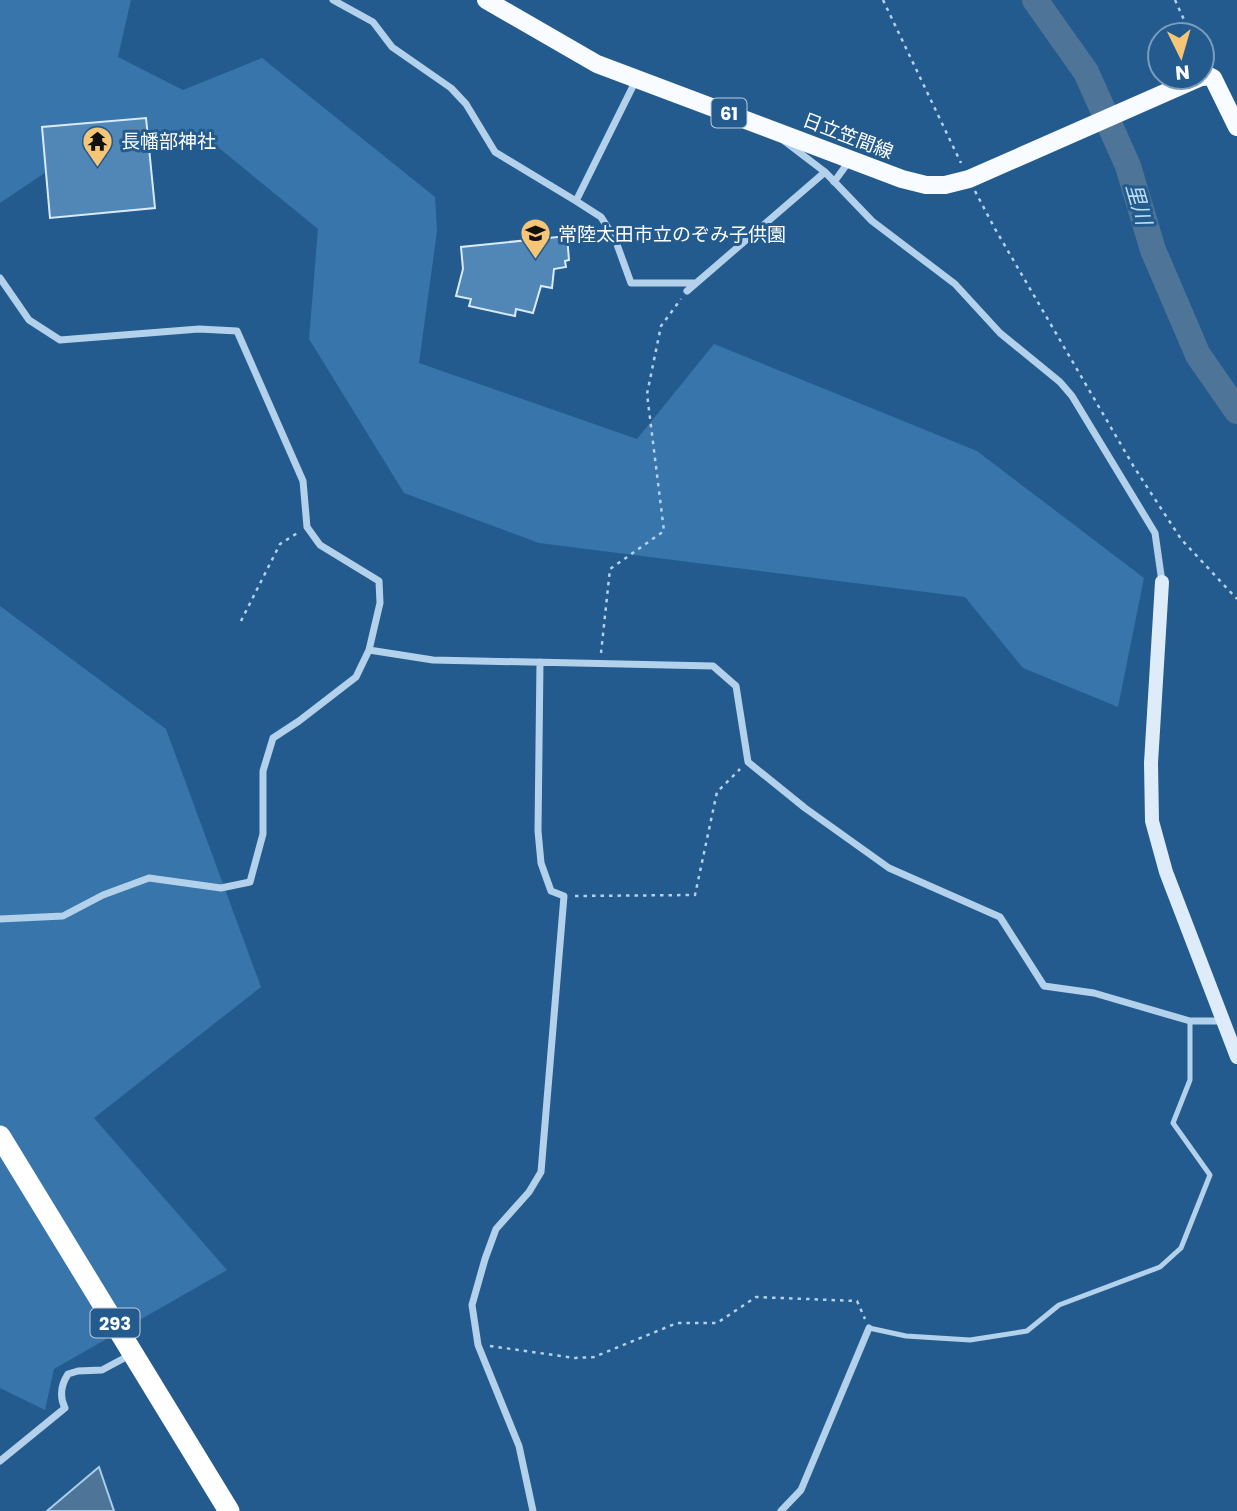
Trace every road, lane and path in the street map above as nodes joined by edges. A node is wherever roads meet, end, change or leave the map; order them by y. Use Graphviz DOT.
graph roads {
  1 [pos="333,0"];
  2 [pos="486,0"];
  3 [pos="883,0"];
  4 [pos="1175,0"];
  5 [pos="1185,21"];
  6 [pos="636,79"];
  7 [pos="1216,84"];
  8 [pos="1170,91"];
  9 [pos="762,125"];
  10 [pos="1237,127"];
  11 [pos="850,159"];
  12 [pos="825,172"];
  13 [pos="976,176"];
  14 [pos="834,182"];
  15 [pos="576,201"];
  16 [pos="0,278"];
  17 [pos="695,283"];
  18 [pos="687,290"];
  19 [pos="307,527"];
  20 [pos="1162,582"];
  21 [pos="1237,599"];
  22 [pos="241,621"];
  23 [pos="369,650"];
  24 [pos="540,662"];
  25 [pos="600,662"];
  26 [pos="748,762"];
  27 [pos="564,897"];
  28 [pos="0,919"];
  29 [pos="1190,1021"];
  30 [pos="1222,1021"];
  31 [pos="1237,1056"];
  32 [pos="0,1136"];
  33 [pos="869,1328"];
  34 [pos="478,1345"];
  35 [pos="134,1353"];
  36 [pos="0,1461"];
  37 [pos="229,1511"];
  38 [pos="533,1511"];
  39 [pos="780,1511"];
  1 -- 15 [label="street"];
  2 -- 6 [label="main road, 日立笠間線 / 61"];
  3 -- 13 [label="path"];
  4 -- 5 [label="path"];
  6 -- 9 [label="main road, 日立笠間線 / 61"];
  6 -- 15 [label="street"];
  7 -- 10 [label="main road, 日立笠間線 / 61"];
  8 -- 13 [label="main road, 日立笠間線 / 61"];
  9 -- 11 [label="main road, 日立笠間線 / 61"];
  9 -- 12 [label="street"];
  11 -- 13 [label="main road, 日立笠間線 / 61"];
  11 -- 14 [label="street"];
  12 -- 14 [label="street"];
  12 -- 17 [label="street"];
  13 -- 21 [label="path"];
  14 -- 20 [label="street"];
  15 -- 17 [label="street"];
  16 -- 19 [label="street"];
  17 -- 18 [label="street"];
  18 -- 25 [label="path"];
  19 -- 22 [label="path"];
  19 -- 23 [label="street"];
  20 -- 30 [label="street"];
  23 -- 24 [label="street"];
  23 -- 28 [label="street"];
  24 -- 25 [label="street"];
  24 -- 27 [label="street"];
  25 -- 26 [label="street"];
  26 -- 27 [label="path"];
  26 -- 29 [label="street"];
  27 -- 34 [label="street"];
  29 -- 30 [label="street"];
  29 -- 33 [label="lane"];
  30 -- 31 [label="street"];
  32 -- 35 [label="highway, 293"];
  33 -- 34 [label="path"];
  33 -- 39 [label="street"];
  34 -- 38 [label="street"];
  35 -- 36 [label="street"];
  35 -- 37 [label="highway, 293"];
}
